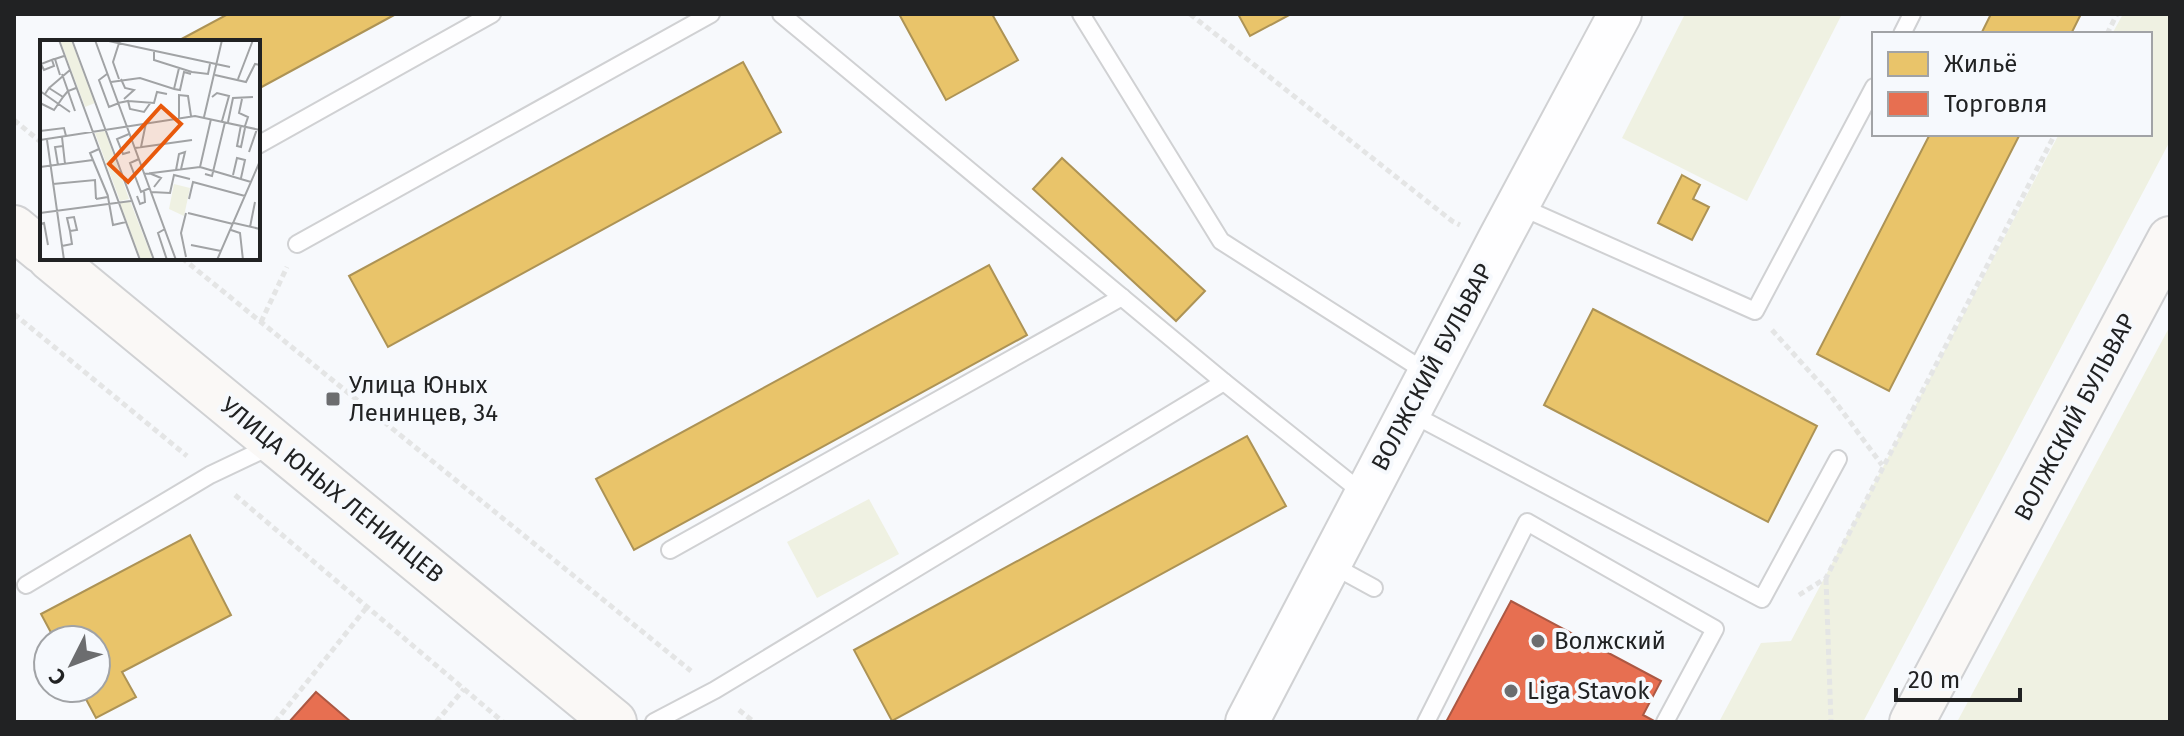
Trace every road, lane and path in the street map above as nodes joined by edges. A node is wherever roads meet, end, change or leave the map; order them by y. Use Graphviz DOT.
graph roads {
  1 [pos="492,14"];
  2 [pos="711,14"];
  3 [pos="781,14"];
  4 [pos="1081,14"];
  5 [pos="1190,14"];
  6 [pos="1620,14"];
  7 [pos="1912,14"];
  8 [pos="2117,14"];
  9 [pos="1903,32"];
  10 [pos="2108,32"];
  11 [pos="1872,91"];
  12 [pos="14,120"];
  13 [pos="2054,136"];
  14 [pos="40,141"];
  15 [pos="260,144"];
  16 [pos="1517,206"];
  17 [pos="1452,221"];
  18 [pos="14,228"];
  19 [pos="2170,239"];
  20 [pos="297,244"];
  21 [pos="40,249"];
  22 [pos="52,260"];
  23 [pos="184,260"];
  24 [pos="1122,297"];
  25 [pos="1755,311"];
  26 [pos="14,314"];
  27 [pos="261,322"];
  28 [pos="1429,374"];
  29 [pos="1224,382"];
  30 [pos="1409,413"];
  31 [pos="276,444"];
  32 [pos="1838,459"];
  33 [pos="210,475"];
  34 [pos="1366,495"];
  35 [pos="670,550"];
  36 [pos="1330,563"];
  37 [pos="1826,578"];
  38 [pos="26,585"];
  39 [pos="1374,588"];
  40 [pos="367,607"];
  41 [pos="464,689"];
  42 [pos="715,690"];
  43 [pos="275,722"];
  44 [pos="436,722"];
  45 [pos="503,722"];
  46 [pos="614,722"];
  47 [pos="654,722"];
  48 [pos="754,722"];
  49 [pos="1247,722"];
  50 [pos="1426,722"];
  51 [pos="1665,722"];
  52 [pos="1831,722"];
  53 [pos="1912,722"];
  1 -- 15 [label="lane"];
  2 -- 20 [label="lane"];
  3 -- 24 [label="lane"];
  4 -- 28 [label="lane"];
  5 -- 17 [label="path"];
  6 -- 16 [label="street, ВОЛЖСКИЙ БУЛЬВАР"];
  7 -- 9 [label="lane"];
  8 -- 10 [label="path"];
  11 -- 25 [label="lane"];
  12 -- 14 [label="path"];
  13 -- 25 [label="path"];
  16 -- 25 [label="lane"];
  16 -- 28 [label="street, ВОЛЖСКИЙ БУЛЬВАР"];
  18 -- 21 [label="main road"];
  19 -- 53 [label="main road, ВОЛЖСКИЙ БУЛЬВАР"];
  20 -- 27 [label="path"];
  22 -- 31 [label="main road, УЛИЦА ЮНЫХ ЛЕНИНЦЕВ"];
  23 -- 27 [label="path"];
  24 -- 29 [label="lane"];
  24 -- 35 [label="lane"];
  26 -- 33 [label="path"];
  27 -- 42 [label="path"];
  28 -- 30 [label="street, ВОЛЖСКИЙ БУЛЬВАР"];
  29 -- 34 [label="lane"];
  29 -- 42 [label="lane"];
  30 -- 32 [label="lane"];
  30 -- 34 [label="street, ВОЛЖСКИЙ БУЛЬВАР"];
  31 -- 33 [label="lane"];
  31 -- 46 [label="main road, УЛИЦА ЮНЫХ ЛЕНИНЦЕВ"];
  33 -- 38 [label="lane"];
  33 -- 40 [label="path"];
  34 -- 36 [label="street, ВОЛЖСКИЙ БУЛЬВАР"];
  36 -- 39 [label="lane"];
  36 -- 49 [label="street, ВОЛЖСКИЙ БУЛЬВАР"];
  37 -- 52 [label="path"];
  40 -- 41 [label="path"];
  40 -- 43 [label="path"];
  41 -- 44 [label="path"];
  41 -- 45 [label="path"];
  42 -- 47 [label="lane"];
  42 -- 48 [label="path"];
  50 -- 51 [label="lane"];
}
